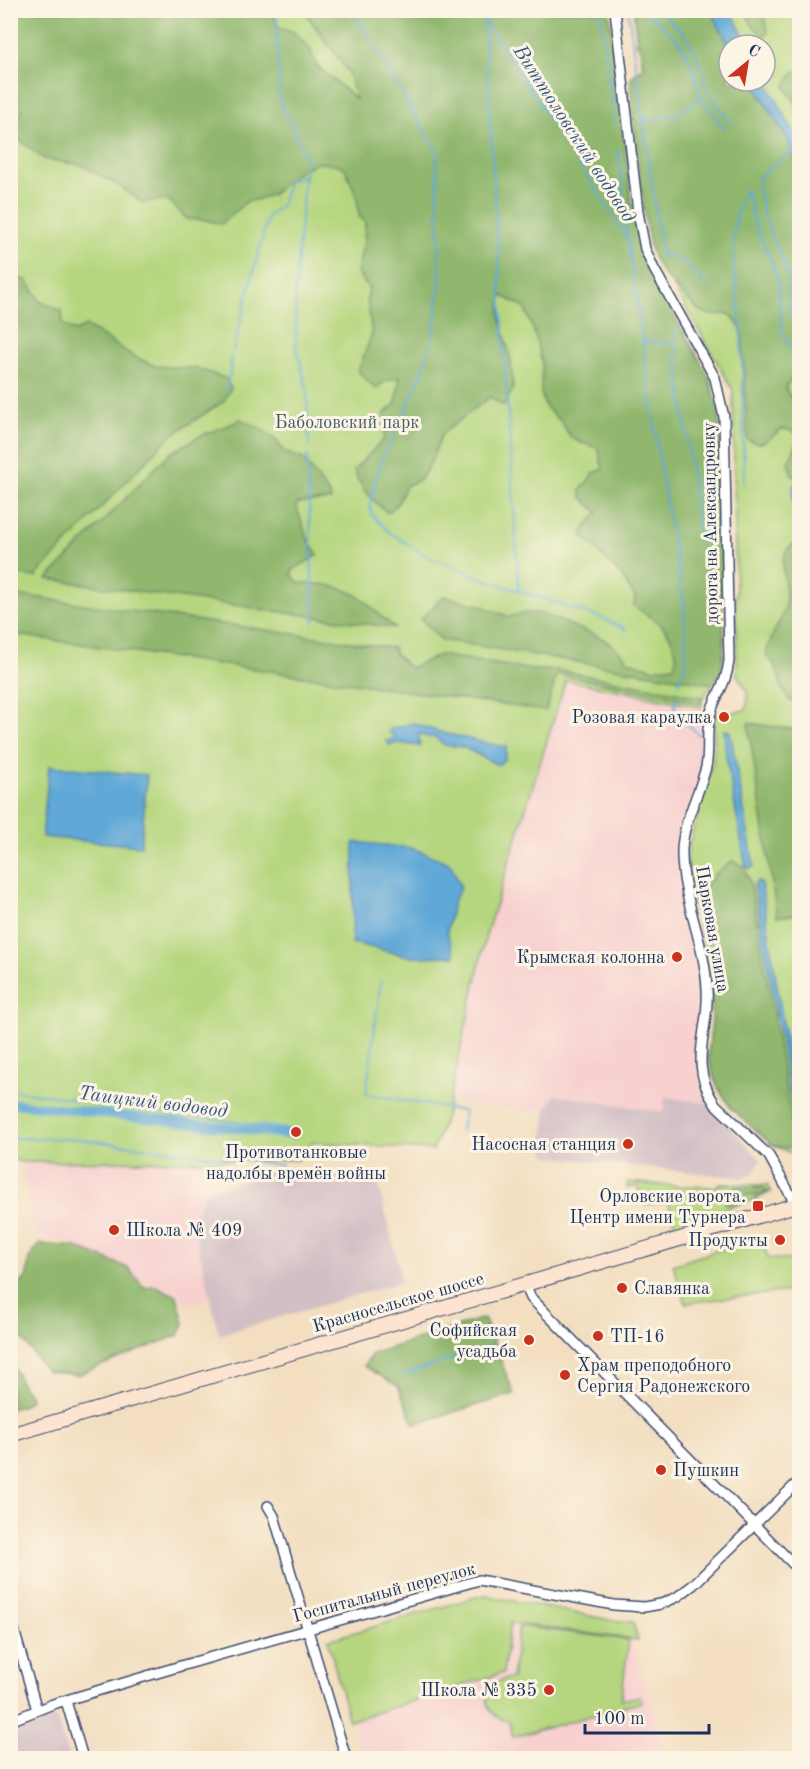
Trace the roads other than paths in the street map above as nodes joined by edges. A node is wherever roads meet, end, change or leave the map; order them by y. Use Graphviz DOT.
graph roads {
  1 [pos="615,10"];
  2 [pos="719,695"];
  3 [pos="798,1209"];
  4 [pos="525,1284"];
  5 [pos="10,1435"];
  6 [pos="800,1480"];
  7 [pos="268,1506"];
  8 [pos="755,1524"];
  9 [pos="800,1571"];
  10 [pos="10,1616"];
  11 [pos="307,1629"];
  12 [pos="66,1701"];
  13 [pos="38,1710"];
  14 [pos="10,1721"];
  15 [pos="83,1758"];
  16 [pos="346,1758"];
  1 -- 2 [label="street, дорога на Александровку"];
  2 -- 3 [label="street, Парковая улица"];
  3 -- 4 [label="main road, Красносельское шоссе"];
  4 -- 5 [label="main road, Красносельское шоссе"];
  4 -- 8 [label="street"];
  6 -- 8 [label="street, Госпитальный переулок"];
  7 -- 11 [label="street"];
  8 -- 9 [label="street"];
  8 -- 11 [label="street, Госпитальный переулок"];
  10 -- 13 [label="street"];
  11 -- 12 [label="street, Госпитальный переулок"];
  11 -- 16 [label="street"];
  12 -- 13 [label="street, Госпитальный переулок"];
  12 -- 15 [label="street"];
  13 -- 14 [label="street, Госпитальный переулок"];
}
